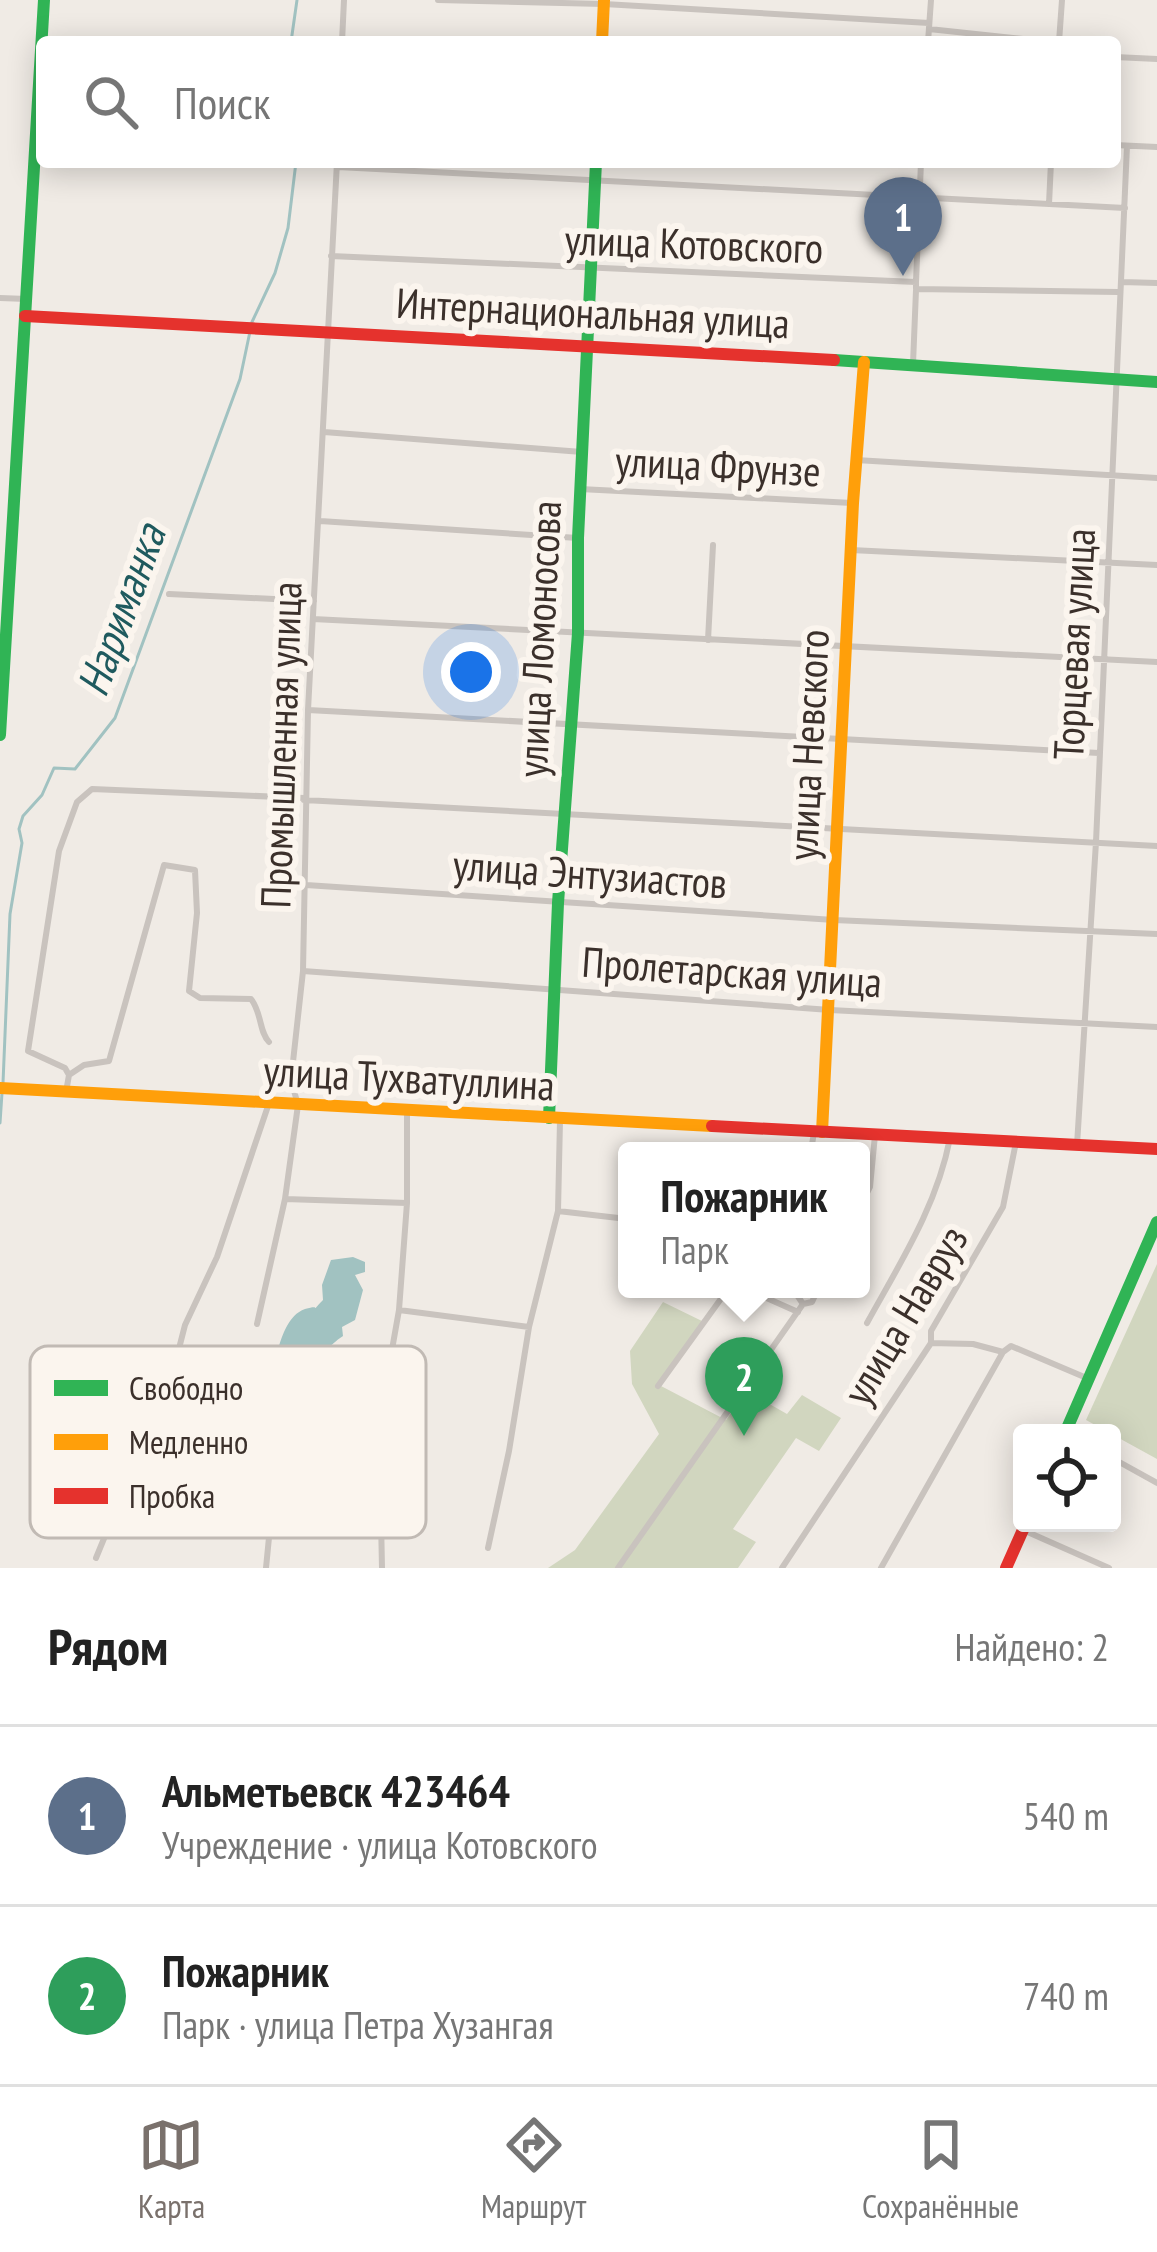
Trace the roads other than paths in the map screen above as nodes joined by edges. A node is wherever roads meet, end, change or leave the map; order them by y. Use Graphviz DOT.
graph roads {
  1 [pos="44,0"];
  2 [pos="344,0"];
  3 [pos="438,0"];
  4 [pos="931,0"];
  5 [pos="1062,0"];
  6 [pos="604,2"];
  7 [pos="929,26"];
  8 [pos="42,36"];
  9 [pos="342,36"];
  10 [pos="602,36"];
  11 [pos="928,36"];
  12 [pos="1008,36"];
  13 [pos="1056,36"];
  14 [pos="1121,57"];
  15 [pos="1157,59"];
  16 [pos="36,141"];
  17 [pos="1121,146"];
  18 [pos="1127,146"];
  19 [pos="1157,147"];
  20 [pos="337,168"];
  21 [pos="391,168"];
  22 [pos="596,168"];
  23 [pos="922,168"];
  24 [pos="1051,168"];
  25 [pos="595,183"];
  26 [pos="920,197"];
  27 [pos="1048,204"];
  28 [pos="1125,208"];
  29 [pos="331,256"];
  30 [pos="590,270"];
  31 [pos="1122,282"];
  32 [pos="1157,283"];
  33 [pos="916,285"];
  34 [pos="1120,292"];
  35 [pos="0,298"];
  36 [pos="27,299"];
  37 [pos="25,316"];
  38 [pos="328,331"];
  39 [pos="586,345"];
  40 [pos="864,362"];
  41 [pos="913,364"];
  42 [pos="1116,376"];
  43 [pos="1157,382"];
  44 [pos="324,432"];
  45 [pos="582,452"];
  46 [pos="856,460"];
  47 [pos="1111,476"];
  48 [pos="1157,478"];
  49 [pos="580,489"];
  50 [pos="853,503"];
  51 [pos="320,521"];
  52 [pos="578,538"];
  53 [pos="713,545"];
  54 [pos="850,550"];
  55 [pos="1108,565"];
  56 [pos="1157,565"];
  57 [pos="170,594"];
  58 [pos="4,600"];
  59 [pos="314,601"];
  60 [pos="313,619"];
  61 [pos="578,633"];
  62 [pos="708,640"];
  63 [pos="845,647"];
  64 [pos="1103,661"];
  65 [pos="1157,662"];
  66 [pos="308,710"];
  67 [pos="570,726"];
  68 [pos="0,735"];
  69 [pos="841,741"];
  70 [pos="1099,753"];
  71 [pos="304,799"];
  72 [pos="563,815"];
  73 [pos="838,831"];
  74 [pos="1096,842"];
  75 [pos="1157,846"];
  76 [pos="307,885"];
  77 [pos="558,903"];
  78 [pos="834,920"];
  79 [pos="1090,930"];
  80 [pos="1157,934"];
  81 [pos="303,971"];
  82 [pos="556,991"];
  83 [pos="830,1010"];
  84 [pos="1083,1024"];
  85 [pos="1157,1028"];
  86 [pos="269,1042"];
  87 [pos="69,1075"];
  88 [pos="8,1089"];
  89 [pos="66,1092"];
  90 [pos="269,1103"];
  91 [pos="298,1105"];
  92 [pos="407,1111"];
  93 [pos="555,1119"];
  94 [pos="818,1132"];
  95 [pos="875,1135"];
  96 [pos="950,1138"];
  97 [pos="814,1142"];
  98 [pos="1016,1142"];
  99 [pos="1077,1145"];
  100 [pos="1157,1149"];
  101 [pos="870,1187"];
  102 [pos="285,1199"];
  103 [pos="406,1203"];
  104 [pos="559,1210"];
  105 [pos="618,1218"];
  106 [pos="1157,1222"];
  107 [pos="722,1298"];
  108 [pos="772,1298"];
  109 [pos="797,1298"];
  110 [pos="814,1298"];
  111 [pos="801,1308"];
  112 [pos="399,1310"];
  113 [pos="867,1323"];
  114 [pos="257,1324"];
  115 [pos="529,1327"];
  116 [pos="931,1343"];
  117 [pos="179,1346"];
  118 [pos="393,1346"];
  119 [pos="1003,1352"];
  120 [pos="1089,1379"];
  121 [pos="658,1386"];
  122 [pos="1069,1424"];
  123 [pos="1121,1462"];
  124 [pos="1157,1483"];
  125 [pos="1022,1532"];
  126 [pos="1034,1532"];
  127 [pos="104,1538"];
  128 [pos="269,1538"];
  129 [pos="381,1538"];
  130 [pos="488,1547"];
  131 [pos="96,1558"];
  132 [pos="266,1568"];
  133 [pos="382,1568"];
  134 [pos="618,1568"];
  135 [pos="782,1568"];
  136 [pos="881,1568"];
  137 [pos="1006,1568"];
  138 [pos="1109,1568"];
  1 -- 8 [label="street"];
  2 -- 9 [label="street"];
  3 -- 6 [label="street"];
  4 -- 7 [label="street"];
  5 -- 13 [label="street"];
  6 -- 7 [label="street"];
  6 -- 10 [label="street"];
  7 -- 11 [label="street"];
  7 -- 12 [label="street"];
  14 -- 15 [label="street"];
  16 -- 36 [label="street"];
  17 -- 18 [label="street"];
  18 -- 19 [label="street"];
  18 -- 28 [label="street, Торцевая улица"];
  20 -- 29 [label="street, Промышленная улица"];
  21 -- 25 [label="street"];
  22 -- 25 [label="street, улица Ломоносова"];
  23 -- 26 [label="street"];
  24 -- 27 [label="street"];
  25 -- 26 [label="street"];
  25 -- 30 [label="street, улица Ломоносова"];
  26 -- 27 [label="street"];
  26 -- 33 [label="street"];
  27 -- 28 [label="street"];
  28 -- 31 [label="street, Торцевая улица"];
  29 -- 30 [label="street, улица Котовского"];
  29 -- 38 [label="street, Промышленная улица"];
  30 -- 33 [label="street, улица Котовского"];
  30 -- 39 [label="street, улица Ломоносова"];
  31 -- 32 [label="street"];
  31 -- 34 [label="street, Торцевая улица"];
  33 -- 34 [label="street, улица Котовского"];
  33 -- 41 [label="street"];
  34 -- 42 [label="street, Торцевая улица"];
  35 -- 36 [label="street"];
  36 -- 37 [label="street"];
  37 -- 38 [label="street, Интернациональная улица"];
  37 -- 58 [label="street"];
  38 -- 39 [label="street, Интернациональная улица"];
  38 -- 44 [label="street, Промышленная улица"];
  39 -- 40 [label="street, Интернациональная улица"];
  39 -- 45 [label="street, улица Ломоносова"];
  40 -- 41 [label="street, Интернациональная улица"];
  40 -- 46 [label="street, улица Невского"];
  41 -- 42 [label="street, Интернациональная улица"];
  42 -- 43 [label="street, Интернациональная улица"];
  42 -- 47 [label="street, Торцевая улица"];
  44 -- 45 [label="street"];
  44 -- 51 [label="street, Промышленная улица"];
  45 -- 49 [label="street, улица Ломоносова"];
  46 -- 47 [label="street"];
  46 -- 50 [label="street, улица Невского"];
  47 -- 48 [label="street"];
  47 -- 55 [label="street, Торцевая улица"];
  49 -- 50 [label="street, улица Фрунзе"];
  49 -- 52 [label="street, улица Ломоносова"];
  50 -- 54 [label="street, улица Невского"];
  51 -- 52 [label="street"];
  51 -- 59 [label="street, Промышленная улица"];
  52 -- 61 [label="street, улица Ломоносова"];
  53 -- 62 [label="street"];
  54 -- 55 [label="street"];
  54 -- 63 [label="street, улица Невского"];
  55 -- 56 [label="street"];
  55 -- 64 [label="street, Торцевая улица"];
  57 -- 59 [label="street"];
  58 -- 68 [label="street"];
  59 -- 60 [label="street, Промышленная улица"];
  60 -- 61 [label="street"];
  60 -- 66 [label="street, Промышленная улица"];
  61 -- 62 [label="street"];
  61 -- 67 [label="street, улица Ломоносова"];
  62 -- 63 [label="street"];
  63 -- 64 [label="street"];
  63 -- 69 [label="street, улица Невского"];
  64 -- 65 [label="street"];
  64 -- 70 [label="street, Торцевая улица"];
  66 -- 67 [label="street"];
  66 -- 71 [label="street, Промышленная улица"];
  67 -- 69 [label="street"];
  67 -- 72 [label="street, улица Ломоносова"];
  69 -- 70 [label="street"];
  69 -- 73 [label="street, улица Невского"];
  70 -- 74 [label="street, Торцевая улица"];
  71 -- 72 [label="street"];
  71 -- 76 [label="street, Промышленная улица"];
  71 -- 87 [label="street"];
  72 -- 73 [label="street"];
  72 -- 77 [label="street, улица Ломоносова"];
  73 -- 74 [label="street"];
  73 -- 78 [label="street, улица Невского"];
  74 -- 75 [label="street"];
  74 -- 79 [label="street, Торцевая улица"];
  76 -- 77 [label="street, улица Энтузиастов"];
  76 -- 81 [label="street, Промышленная улица"];
  77 -- 78 [label="street, улица Энтузиастов"];
  77 -- 82 [label="street, улица Ломоносова"];
  78 -- 79 [label="street, улица Энтузиастов"];
  78 -- 83 [label="street, улица Невского"];
  79 -- 80 [label="street, улица Энтузиастов"];
  79 -- 84 [label="street, Торцевая улица"];
  81 -- 82 [label="street, Пролетарская улица"];
  81 -- 91 [label="street, Промышленная улица"];
  82 -- 83 [label="street, Пролетарская улица"];
  82 -- 93 [label="street, улица Ломоносова"];
  83 -- 84 [label="street, Пролетарская улица"];
  83 -- 94 [label="street, улица Невского"];
  84 -- 85 [label="street, Пролетарская улица"];
  84 -- 99 [label="street, Торцевая улица"];
  86 -- 87 [label="street"];
  87 -- 89 [label="street"];
  88 -- 89 [label="street, улица Тухватуллина"];
  89 -- 90 [label="street, улица Тухватуллина"];
  90 -- 91 [label="street, улица Тухватуллина"];
  90 -- 117 [label="street"];
  91 -- 92 [label="street, улица Тухватуллина"];
  91 -- 102 [label="street, Промышленная улица"];
  92 -- 93 [label="street, улица Тухватуллина"];
  92 -- 103 [label="street"];
  93 -- 94 [label="street, улица Тухватуллина"];
  93 -- 104 [label="street, улица Ломоносова"];
  94 -- 95 [label="street, улица Тухватуллина"];
  94 -- 97 [label="street"];
  95 -- 96 [label="street, улица Тухватуллина"];
  95 -- 101 [label="street"];
  96 -- 98 [label="street, улица Тухватуллина"];
  96 -- 113 [label="street"];
  98 -- 99 [label="street, улица Тухватуллина"];
  98 -- 116 [label="street, улица Навруз"];
  99 -- 100 [label="street, улица Тухватуллина"];
  102 -- 103 [label="street"];
  102 -- 114 [label="street, Промышленная улица"];
  103 -- 112 [label="street"];
  104 -- 105 [label="street"];
  104 -- 115 [label="street, улица Ломоносова"];
  106 -- 120 [label="street"];
  107 -- 121 [label="street"];
  108 -- 111 [label="street"];
  109 -- 111 [label="street"];
  110 -- 111 [label="street"];
  111 -- 134 [label="street"];
  112 -- 115 [label="street"];
  112 -- 118 [label="street"];
  115 -- 130 [label="street, улица Ломоносова"];
  116 -- 119 [label="street"];
  116 -- 135 [label="street, улица Навруз"];
  119 -- 120 [label="street"];
  119 -- 136 [label="street"];
  120 -- 122 [label="street"];
  123 -- 124 [label="street"];
  125 -- 137 [label="street"];
  126 -- 138 [label="street"];
  127 -- 131 [label="street"];
  128 -- 132 [label="street"];
  129 -- 133 [label="street"];
}
